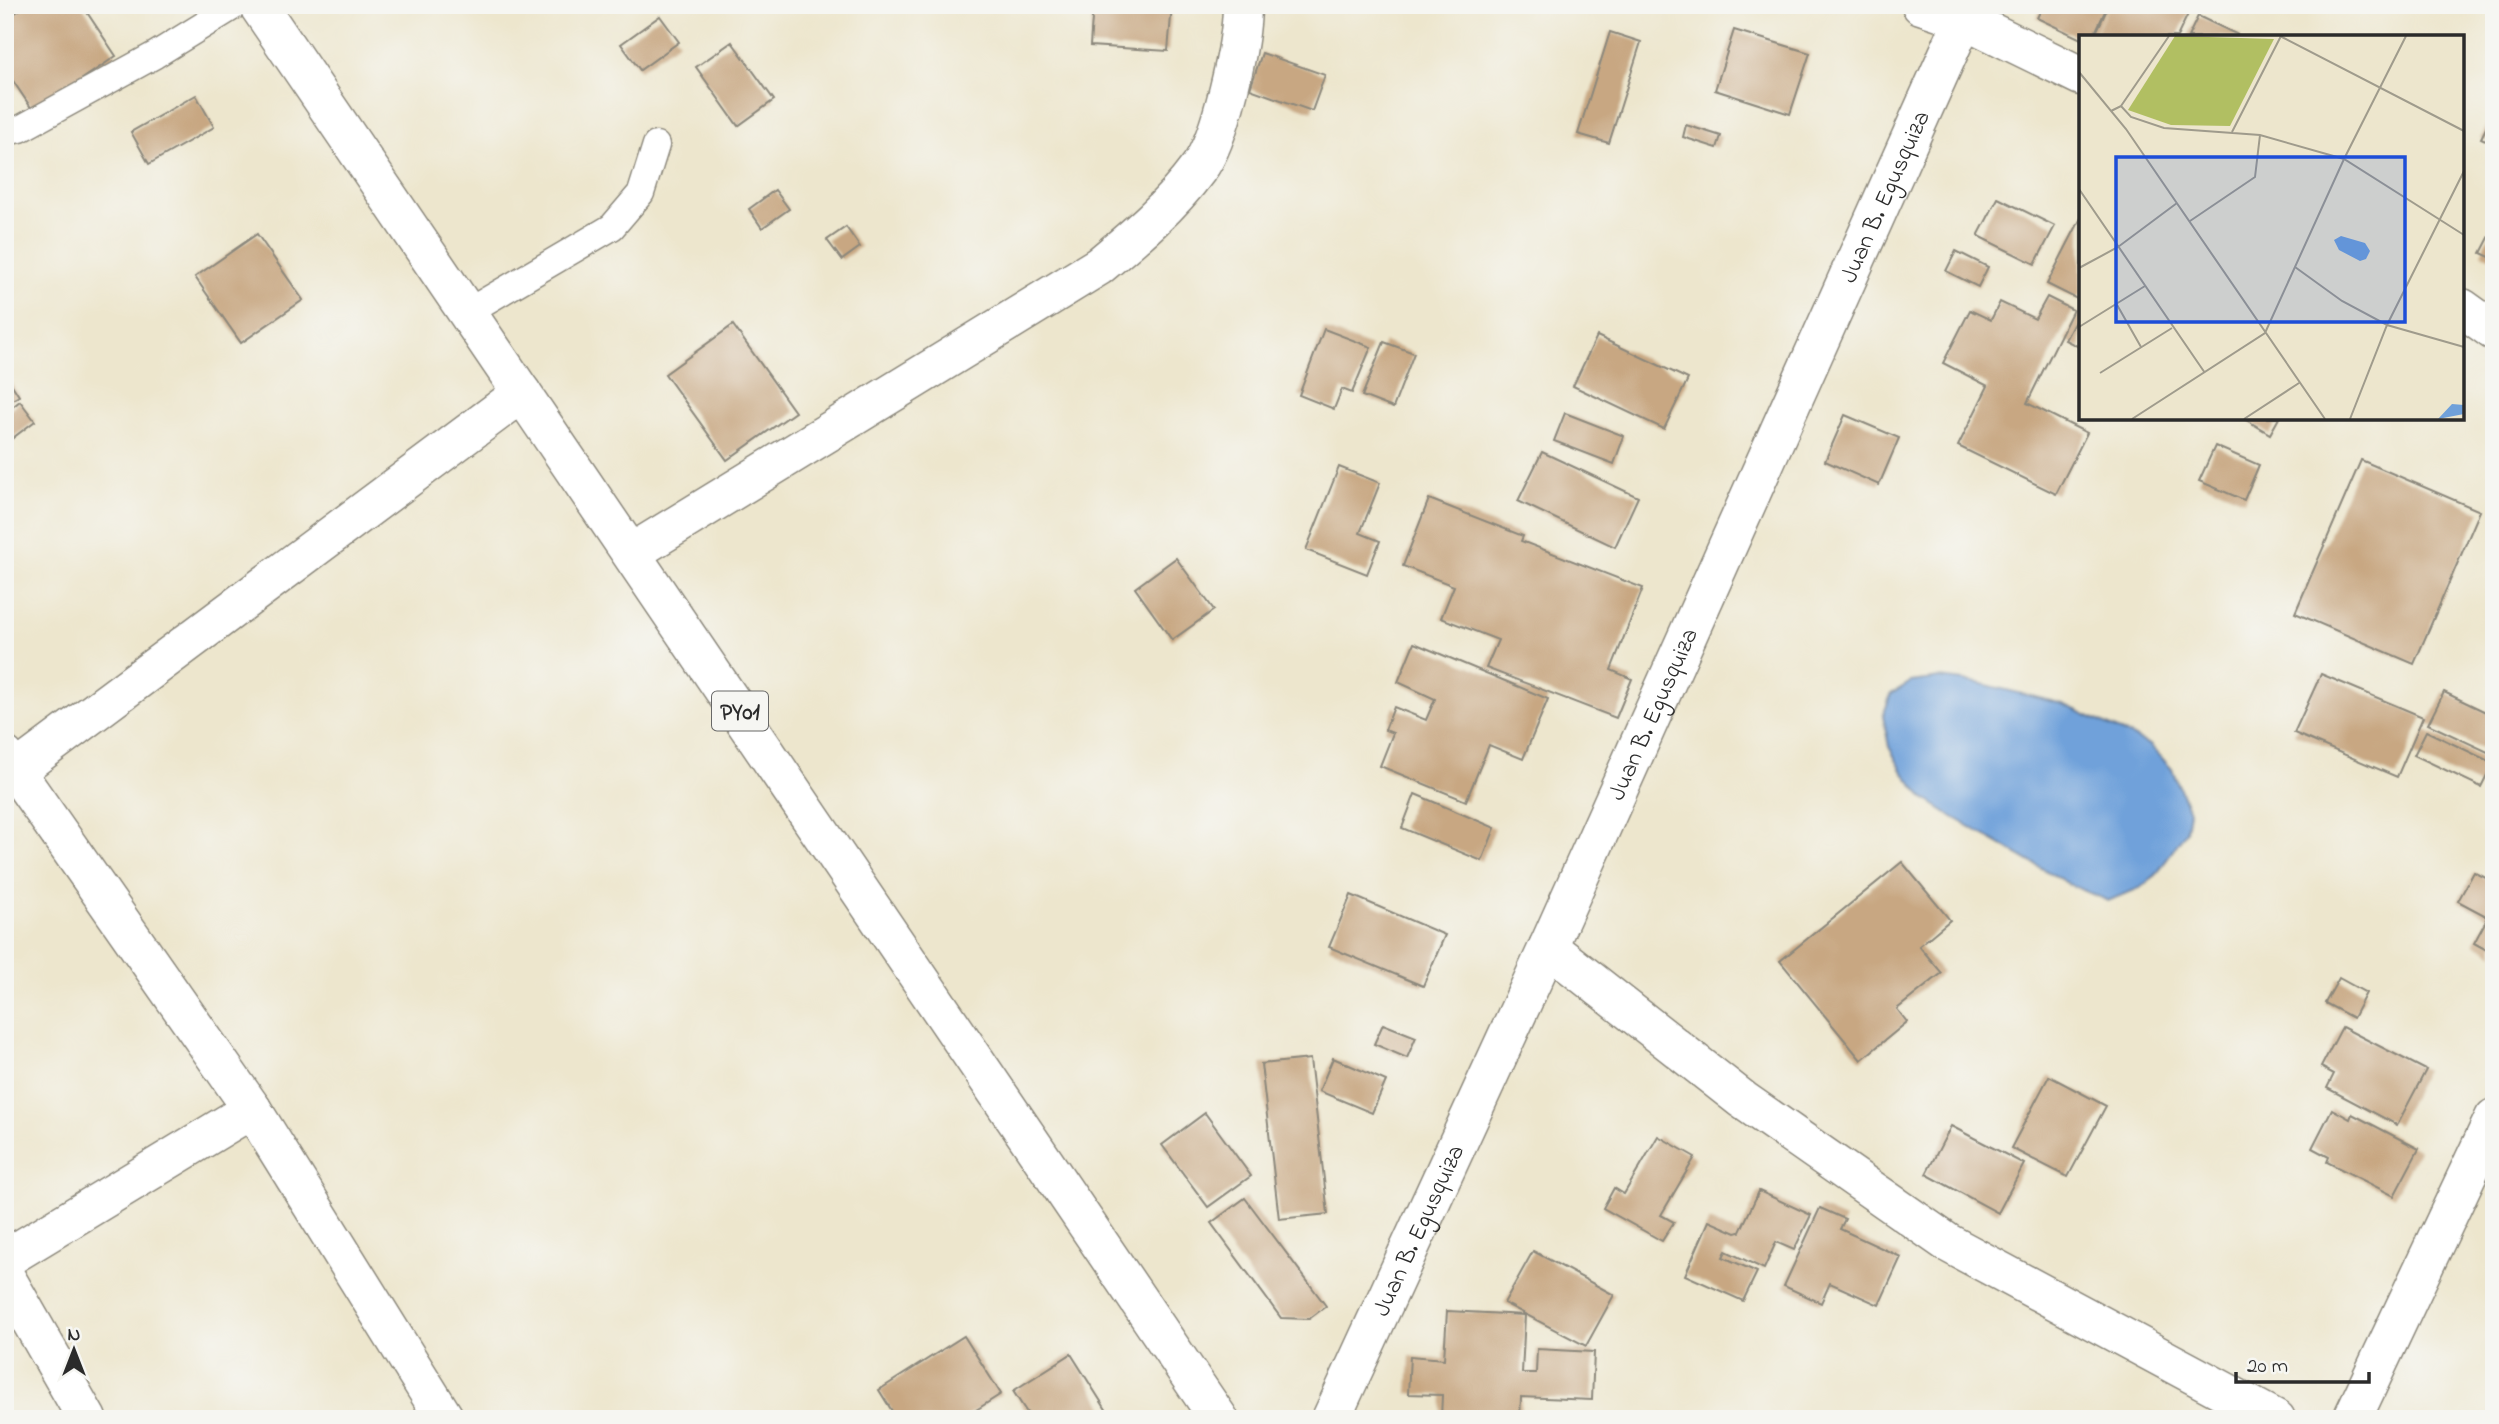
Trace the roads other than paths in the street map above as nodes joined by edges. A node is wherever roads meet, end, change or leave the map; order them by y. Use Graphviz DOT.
graph roads {
  1 [pos="236,5"];
  2 [pos="258,5"];
  3 [pos="1242,5"];
  4 [pos="1922,5"];
  5 [pos="1967,12"];
  6 [pos="2079,75"];
  7 [pos="5,132"];
  8 [pos="656,145"];
  9 [pos="2464,309"];
  10 [pos="469,311"];
  11 [pos="2494,331"];
  12 [pos="522,393"];
  13 [pos="633,552"];
  14 [pos="9,769"];
  15 [pos="1548,947"];
  16 [pos="252,1109"];
  17 [pos="2494,1118"];
  18 [pos="5,1259"];
  19 [pos="5,1276"];
  20 [pos="87,1419"];
  21 [pos="445,1419"];
  22 [pos="1219,1419"];
  23 [pos="1331,1419"];
  24 [pos="2276,1419"];
  25 [pos="2352,1419"];
  1 -- 7 [label="lane"];
  2 -- 10 [label="main road, PY01"];
  3 -- 13 [label="main road"];
  4 -- 5 [label="main road"];
  5 -- 6 [label="main road"];
  5 -- 15 [label="main road, Juan B. Egusquiza"];
  8 -- 10 [label="lane"];
  9 -- 11 [label="main road"];
  10 -- 12 [label="main road, PY01"];
  12 -- 13 [label="main road, PY01"];
  12 -- 14 [label="main road"];
  13 -- 22 [label="main road, PY01"];
  14 -- 16 [label="main road"];
  15 -- 23 [label="main road, Juan B. Egusquiza"];
  15 -- 24 [label="main road"];
  16 -- 18 [label="main road"];
  16 -- 21 [label="main road"];
  17 -- 25 [label="main road"];
  19 -- 20 [label="main road"];
}
